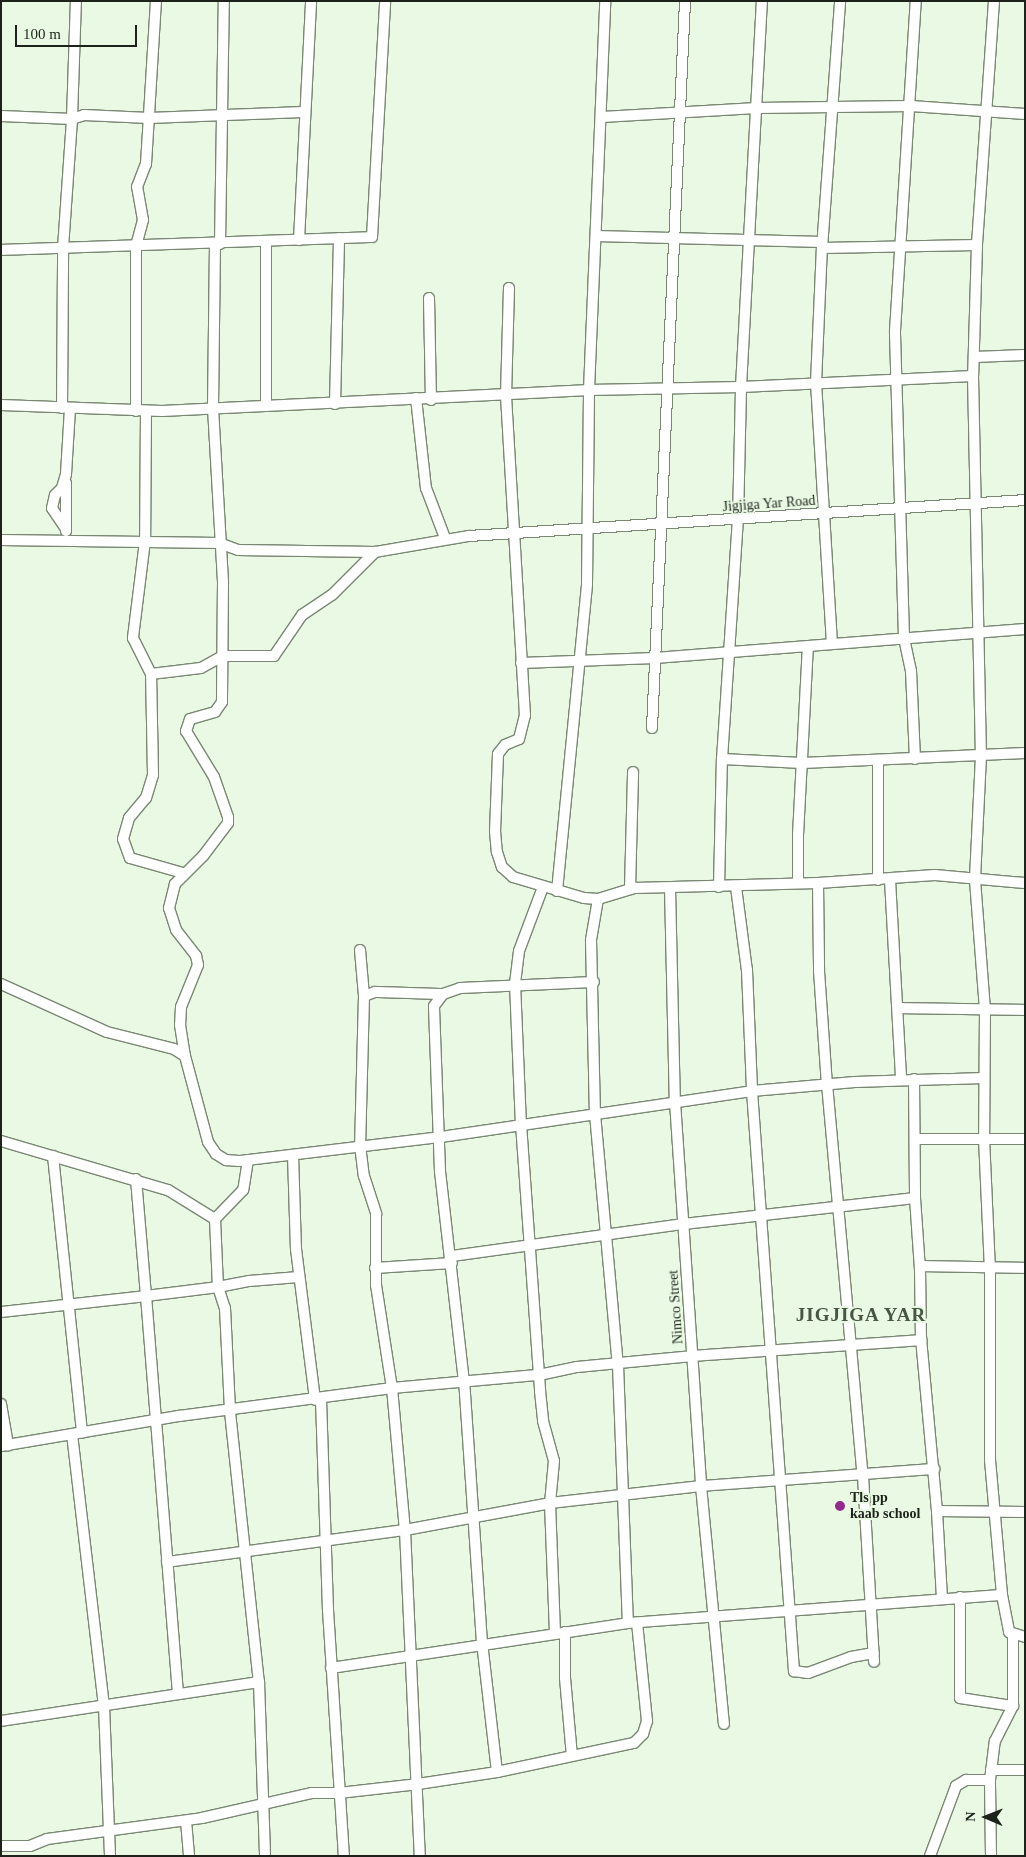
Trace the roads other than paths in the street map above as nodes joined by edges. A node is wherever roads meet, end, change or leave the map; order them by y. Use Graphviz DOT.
graph roads {
  1 [pos="76,1"];
  2 [pos="156,1"];
  3 [pos="224,1"];
  4 [pos="310,1"];
  5 [pos="385,1"];
  6 [pos="605,1"];
  7 [pos="685,1"];
  8 [pos="762,1"];
  9 [pos="840,1"];
  10 [pos="916,1"];
  11 [pos="994,1"];
  12 [pos="911,106"];
  13 [pos="756,108"];
  14 [pos="832,108"];
  15 [pos="988,111"];
  16 [pos="303,112"];
  17 [pos="680,112"];
  18 [pos="1025,114"];
  19 [pos="1,116"];
  20 [pos="222,116"];
  21 [pos="602,116"];
  22 [pos="148,118"];
  23 [pos="72,119"];
  24 [pos="596,236"];
  25 [pos="339,238"];
  26 [pos="675,239"];
  27 [pos="299,240"];
  28 [pos="748,241"];
  29 [pos="266,242"];
  30 [pos="218,244"];
  31 [pos="977,244"];
  32 [pos="822,245"];
  33 [pos="901,245"];
  34 [pos="136,246"];
  35 [pos="63,248"];
  36 [pos="1,250"];
  37 [pos="509,288"];
  38 [pos="429,298"];
  39 [pos="1025,355"];
  40 [pos="974,357"];
  41 [pos="973,376"];
  42 [pos="896,379"];
  43 [pos="816,383"];
  44 [pos="741,387"];
  45 [pos="667,388"];
  46 [pos="589,390"];
  47 [pos="506,396"];
  48 [pos="416,398"];
  49 [pos="431,400"];
  50 [pos="335,404"];
  51 [pos="1,405"];
  52 [pos="266,406"];
  53 [pos="66,408"];
  54 [pos="213,408"];
  55 [pos="141,411"];
  56 [pos="1025,500"];
  57 [pos="974,503"];
  58 [pos="899,508"];
  59 [pos="823,514"];
  60 [pos="738,521"];
  61 [pos="660,524"];
  62 [pos="589,529"];
  63 [pos="66,534"];
  64 [pos="515,534"];
  65 [pos="445,538"];
  66 [pos="1,540"];
  67 [pos="145,541"];
  68 [pos="219,544"];
  69 [pos="375,552"];
  70 [pos="1025,628"];
  71 [pos="977,632"];
  72 [pos="904,638"];
  73 [pos="832,644"];
  74 [pos="808,646"];
  75 [pos="731,651"];
  76 [pos="223,656"];
  77 [pos="655,658"];
  78 [pos="581,660"];
  79 [pos="521,663"];
  80 [pos="151,674"];
  81 [pos="652,728"];
  82 [pos="1025,753"];
  83 [pos="981,756"];
  84 [pos="722,759"];
  85 [pos="915,759"];
  86 [pos="878,760"];
  87 [pos="802,762"];
  88 [pos="633,772"];
  89 [pos="183,873"];
  90 [pos="878,880"];
  91 [pos="890,880"];
  92 [pos="975,880"];
  93 [pos="798,883"];
  94 [pos="818,883"];
  95 [pos="1025,883"];
  96 [pos="543,887"];
  97 [pos="719,887"];
  98 [pos="736,887"];
  99 [pos="670,888"];
  100 [pos="630,890"];
  101 [pos="557,891"];
  102 [pos="598,899"];
  103 [pos="360,950"];
  104 [pos="594,982"];
  105 [pos="515,983"];
  106 [pos="1,984"];
  107 [pos="443,994"];
  108 [pos="364,996"];
  109 [pos="899,1008"];
  110 [pos="985,1010"];
  111 [pos="1025,1010"];
  112 [pos="185,1056"];
  113 [pos="984,1078"];
  114 [pos="901,1079"];
  115 [pos="914,1079"];
  116 [pos="827,1084"];
  117 [pos="752,1092"];
  118 [pos="676,1102"];
  119 [pos="595,1114"];
  120 [pos="521,1124"];
  121 [pos="440,1137"];
  122 [pos="984,1138"];
  123 [pos="1025,1139"];
  124 [pos="915,1140"];
  125 [pos="1,1141"];
  126 [pos="360,1145"];
  127 [pos="293,1155"];
  128 [pos="53,1156"];
  129 [pos="248,1160"];
  130 [pos="136,1179"];
  131 [pos="915,1198"];
  132 [pos="838,1206"];
  133 [pos="761,1217"];
  134 [pos="215,1219"];
  135 [pos="684,1224"];
  136 [pos="607,1235"];
  137 [pos="531,1247"];
  138 [pos="452,1260"];
  139 [pos="375,1268"];
  140 [pos="990,1268"];
  141 [pos="1025,1268"];
  142 [pos="920,1269"];
  143 [pos="299,1277"];
  144 [pos="218,1287"];
  145 [pos="146,1296"];
  146 [pos="69,1306"];
  147 [pos="1,1312"];
  148 [pos="920,1340"];
  149 [pos="849,1345"];
  150 [pos="773,1351"];
  151 [pos="693,1356"];
  152 [pos="618,1365"];
  153 [pos="539,1375"];
  154 [pos="464,1382"];
  155 [pos="392,1388"];
  156 [pos="318,1400"];
  157 [pos="1,1404"];
  158 [pos="230,1410"];
  159 [pos="155,1420"];
  160 [pos="77,1433"];
  161 [pos="4,1446"];
  162 [pos="934,1469"];
  163 [pos="863,1476"];
  164 [pos="781,1481"];
  165 [pos="701,1486"];
  166 [pos="623,1494"];
  167 [pos="550,1503"];
  168 [pos="937,1511"];
  169 [pos="1025,1512"];
  170 [pos="994,1513"];
  171 [pos="475,1516"];
  172 [pos="405,1530"];
  173 [pos="325,1542"];
  174 [pos="246,1552"];
  175 [pos="167,1562"];
  176 [pos="1002,1595"];
  177 [pos="960,1597"];
  178 [pos="942,1598"];
  179 [pos="872,1604"];
  180 [pos="791,1613"];
  181 [pos="714,1615"];
  182 [pos="632,1623"];
  183 [pos="560,1633"];
  184 [pos="1013,1636"];
  185 [pos="1025,1637"];
  186 [pos="482,1643"];
  187 [pos="409,1658"];
  188 [pos="331,1668"];
  189 [pos="259,1682"];
  190 [pos="178,1694"];
  191 [pos="104,1706"];
  192 [pos="1013,1706"];
  193 [pos="1,1721"];
  194 [pos="724,1724"];
  195 [pos="572,1756"];
  196 [pos="1025,1770"];
  197 [pos="497,1772"];
  198 [pos="990,1775"];
  199 [pos="418,1784"];
  200 [pos="339,1793"];
  201 [pos="261,1806"];
  202 [pos="186,1820"];
  203 [pos="109,1832"];
  204 [pos="1,1846"];
  205 [pos="110,1856"];
  206 [pos="189,1856"];
  207 [pos="265,1856"];
  208 [pos="344,1856"];
  209 [pos="420,1856"];
  210 [pos="930,1856"];
  211 [pos="991,1856"];
  1 -- 23 [label="street"];
  2 -- 22 [label="street"];
  3 -- 20 [label="street"];
  4 -- 16 [label="street"];
  5 -- 25 [label="street"];
  6 -- 21 [label="street"];
  7 -- 17 [label="street"];
  8 -- 13 [label="street"];
  9 -- 14 [label="street"];
  10 -- 12 [label="street"];
  11 -- 15 [label="street"];
  12 -- 14 [label="street"];
  12 -- 15 [label="street"];
  12 -- 33 [label="street"];
  13 -- 14 [label="street"];
  13 -- 17 [label="street"];
  13 -- 28 [label="street"];
  14 -- 32 [label="street"];
  15 -- 18 [label="street"];
  15 -- 31 [label="street"];
  16 -- 20 [label="street"];
  16 -- 27 [label="street"];
  17 -- 21 [label="street"];
  17 -- 26 [label="street"];
  19 -- 23 [label="street"];
  20 -- 22 [label="street"];
  20 -- 30 [label="street"];
  21 -- 24 [label="street"];
  22 -- 23 [label="street"];
  22 -- 34 [label="street"];
  23 -- 35 [label="street"];
  24 -- 26 [label="street"];
  24 -- 46 [label="street"];
  25 -- 27 [label="street"];
  25 -- 50 [label="street"];
  26 -- 28 [label="street"];
  26 -- 45 [label="street"];
  27 -- 29 [label="street"];
  28 -- 32 [label="street"];
  28 -- 44 [label="street"];
  29 -- 30 [label="street"];
  29 -- 52 [label="street"];
  30 -- 34 [label="street"];
  30 -- 54 [label="street"];
  31 -- 33 [label="street"];
  31 -- 40 [label="street"];
  32 -- 33 [label="street"];
  32 -- 43 [label="street"];
  33 -- 42 [label="street"];
  34 -- 35 [label="street"];
  34 -- 55 [label="street"];
  35 -- 36 [label="street"];
  35 -- 53 [label="street"];
  37 -- 47 [label="street"];
  38 -- 49 [label="street"];
  39 -- 40 [label="street"];
  40 -- 41 [label="street"];
  41 -- 42 [label="street"];
  41 -- 57 [label="street"];
  42 -- 43 [label="street"];
  42 -- 58 [label="street"];
  43 -- 44 [label="street"];
  43 -- 59 [label="street"];
  44 -- 45 [label="street"];
  44 -- 60 [label="street"];
  45 -- 46 [label="street"];
  45 -- 61 [label="street"];
  46 -- 47 [label="street"];
  46 -- 62 [label="street"];
  47 -- 49 [label="street"];
  47 -- 64 [label="street"];
  48 -- 49 [label="street"];
  48 -- 50 [label="street"];
  48 -- 65 [label="street"];
  50 -- 52 [label="street"];
  51 -- 53 [label="street"];
  52 -- 54 [label="street"];
  53 -- 55 [label="street"];
  53 -- 63 [label="street"];
  54 -- 55 [label="street"];
  54 -- 68 [label="street"];
  55 -- 67 [label="street"];
  56 -- 57 [label="street, Jigjiga Yar Road"];
  57 -- 58 [label="street, Jigjiga Yar Road"];
  57 -- 71 [label="street"];
  58 -- 59 [label="street, Jigjiga Yar Road"];
  58 -- 72 [label="street"];
  59 -- 60 [label="street, Jigjiga Yar Road"];
  59 -- 73 [label="street"];
  60 -- 61 [label="street, Jigjiga Yar Road"];
  60 -- 75 [label="street"];
  61 -- 62 [label="street, Jigjiga Yar Road"];
  61 -- 77 [label="street"];
  62 -- 64 [label="street, Jigjiga Yar Road"];
  62 -- 78 [label="street"];
  63 -- 66 [label="street, Jigjiga Yar Road"];
  63 -- 67 [label="street, Jigjiga Yar Road"];
  64 -- 65 [label="street, Jigjiga Yar Road"];
  64 -- 79 [label="street"];
  65 -- 69 [label="street, Jigjiga Yar Road"];
  67 -- 68 [label="street, Jigjiga Yar Road"];
  67 -- 80 [label="street"];
  68 -- 69 [label="street, Jigjiga Yar Road"];
  68 -- 76 [label="street"];
  69 -- 76 [label="street"];
  70 -- 71 [label="street"];
  71 -- 72 [label="street"];
  71 -- 83 [label="street"];
  72 -- 73 [label="street"];
  72 -- 85 [label="street"];
  73 -- 74 [label="street"];
  74 -- 75 [label="street"];
  74 -- 87 [label="street"];
  75 -- 77 [label="street"];
  75 -- 84 [label="street"];
  76 -- 80 [label="street"];
  76 -- 89 [label="street"];
  77 -- 78 [label="street"];
  77 -- 81 [label="street"];
  78 -- 79 [label="street"];
  78 -- 101 [label="street"];
  79 -- 96 [label="street"];
  80 -- 89 [label="street"];
  82 -- 83 [label="street"];
  83 -- 85 [label="street"];
  83 -- 92 [label="street"];
  84 -- 87 [label="street"];
  84 -- 97 [label="street"];
  85 -- 86 [label="street"];
  86 -- 87 [label="street"];
  86 -- 90 [label="street"];
  87 -- 93 [label="street"];
  88 -- 100 [label="street"];
  89 -- 112 [label="street"];
  90 -- 91 [label="street"];
  90 -- 94 [label="street"];
  91 -- 92 [label="street"];
  91 -- 109 [label="street"];
  92 -- 95 [label="street"];
  92 -- 110 [label="street"];
  93 -- 94 [label="street"];
  93 -- 98 [label="street"];
  94 -- 116 [label="street"];
  96 -- 101 [label="street"];
  96 -- 105 [label="street"];
  97 -- 98 [label="street"];
  97 -- 99 [label="street"];
  98 -- 117 [label="street"];
  99 -- 100 [label="street"];
  99 -- 118 [label="street, Nimco Street"];
  100 -- 102 [label="street"];
  101 -- 102 [label="street"];
  102 -- 104 [label="street"];
  103 -- 108 [label="street"];
  104 -- 105 [label="street"];
  104 -- 119 [label="street"];
  105 -- 107 [label="street"];
  105 -- 120 [label="street"];
  106 -- 112 [label="street"];
  107 -- 108 [label="street"];
  107 -- 121 [label="street"];
  108 -- 126 [label="street"];
  109 -- 110 [label="street"];
  109 -- 114 [label="street"];
  110 -- 111 [label="street"];
  110 -- 113 [label="street"];
  112 -- 129 [label="street"];
  113 -- 115 [label="street"];
  113 -- 122 [label="street"];
  114 -- 115 [label="street"];
  114 -- 116 [label="street"];
  115 -- 124 [label="street"];
  116 -- 117 [label="street"];
  116 -- 132 [label="street"];
  117 -- 118 [label="street"];
  117 -- 133 [label="street"];
  118 -- 119 [label="street"];
  118 -- 135 [label="street, Nimco Street"];
  119 -- 120 [label="street"];
  119 -- 136 [label="street"];
  120 -- 121 [label="street"];
  120 -- 137 [label="street"];
  121 -- 126 [label="street"];
  121 -- 138 [label="street"];
  122 -- 123 [label="street"];
  122 -- 124 [label="street"];
  122 -- 140 [label="street"];
  124 -- 131 [label="street"];
  125 -- 128 [label="street"];
  126 -- 127 [label="street"];
  126 -- 139 [label="street"];
  127 -- 129 [label="street"];
  127 -- 143 [label="street"];
  128 -- 130 [label="street"];
  128 -- 146 [label="street"];
  129 -- 134 [label="street"];
  130 -- 134 [label="street"];
  130 -- 145 [label="street"];
  131 -- 132 [label="street"];
  131 -- 142 [label="street"];
  132 -- 133 [label="street"];
  132 -- 149 [label="street"];
  133 -- 135 [label="street"];
  133 -- 150 [label="street"];
  134 -- 144 [label="street"];
  135 -- 136 [label="street"];
  135 -- 151 [label="street, Nimco Street"];
  136 -- 137 [label="street"];
  136 -- 152 [label="street"];
  137 -- 138 [label="street"];
  137 -- 153 [label="street"];
  138 -- 139 [label="street"];
  138 -- 154 [label="street"];
  139 -- 155 [label="street"];
  140 -- 141 [label="street"];
  140 -- 142 [label="street"];
  140 -- 170 [label="street"];
  142 -- 148 [label="street"];
  143 -- 144 [label="street"];
  143 -- 156 [label="street"];
  144 -- 145 [label="street"];
  144 -- 158 [label="street"];
  145 -- 146 [label="street"];
  145 -- 159 [label="street"];
  146 -- 147 [label="street"];
  146 -- 160 [label="street"];
  148 -- 149 [label="street"];
  148 -- 162 [label="street"];
  149 -- 150 [label="street"];
  149 -- 163 [label="street"];
  150 -- 151 [label="street"];
  150 -- 164 [label="street"];
  151 -- 152 [label="street"];
  151 -- 165 [label="street, Nimco Street"];
  152 -- 153 [label="street"];
  152 -- 166 [label="street"];
  153 -- 154 [label="street"];
  153 -- 167 [label="street"];
  154 -- 155 [label="street"];
  154 -- 171 [label="street"];
  155 -- 156 [label="street"];
  155 -- 172 [label="street"];
  156 -- 158 [label="street"];
  156 -- 173 [label="street"];
  157 -- 161 [label="street"];
  158 -- 159 [label="street"];
  158 -- 174 [label="street"];
  159 -- 160 [label="street"];
  159 -- 175 [label="street"];
  160 -- 161 [label="street"];
  160 -- 191 [label="street"];
  162 -- 163 [label="street"];
  162 -- 168 [label="street"];
  163 -- 164 [label="street"];
  163 -- 179 [label="street"];
  164 -- 165 [label="street"];
  164 -- 180 [label="street"];
  165 -- 166 [label="street"];
  165 -- 181 [label="street, Nimco Street"];
  166 -- 167 [label="street"];
  166 -- 182 [label="street"];
  167 -- 171 [label="street"];
  167 -- 183 [label="street"];
  168 -- 170 [label="street"];
  168 -- 178 [label="street"];
  169 -- 170 [label="street"];
  170 -- 176 [label="street"];
  171 -- 172 [label="street"];
  171 -- 186 [label="street"];
  172 -- 173 [label="street"];
  172 -- 187 [label="street"];
  173 -- 174 [label="street"];
  173 -- 188 [label="street"];
  174 -- 175 [label="street"];
  174 -- 189 [label="street"];
  175 -- 190 [label="street"];
  176 -- 177 [label="street"];
  176 -- 184 [label="street"];
  177 -- 178 [label="street"];
  177 -- 192 [label="street"];
  178 -- 179 [label="street"];
  179 -- 180 [label="street"];
  179 -- 180 [label="street"];
  180 -- 181 [label="street"];
  181 -- 182 [label="street"];
  181 -- 194 [label="street, Nimco Street"];
  182 -- 183 [label="street"];
  182 -- 195 [label="street"];
  183 -- 186 [label="street"];
  183 -- 195 [label="street"];
  184 -- 185 [label="street"];
  184 -- 192 [label="street"];
  186 -- 187 [label="street"];
  186 -- 197 [label="street"];
  187 -- 188 [label="street"];
  187 -- 199 [label="street"];
  188 -- 200 [label="street"];
  189 -- 190 [label="street"];
  189 -- 201 [label="street"];
  190 -- 191 [label="street"];
  191 -- 193 [label="street"];
  191 -- 203 [label="street"];
  192 -- 198 [label="street"];
  195 -- 197 [label="street"];
  196 -- 198 [label="street"];
  197 -- 199 [label="street"];
  198 -- 210 [label="street"];
  198 -- 211 [label="street"];
  199 -- 200 [label="street"];
  199 -- 209 [label="street"];
  200 -- 201 [label="street"];
  200 -- 208 [label="street"];
  201 -- 202 [label="street"];
  201 -- 207 [label="street"];
  202 -- 203 [label="street"];
  202 -- 206 [label="street"];
  203 -- 204 [label="street"];
  203 -- 205 [label="street"];
}
